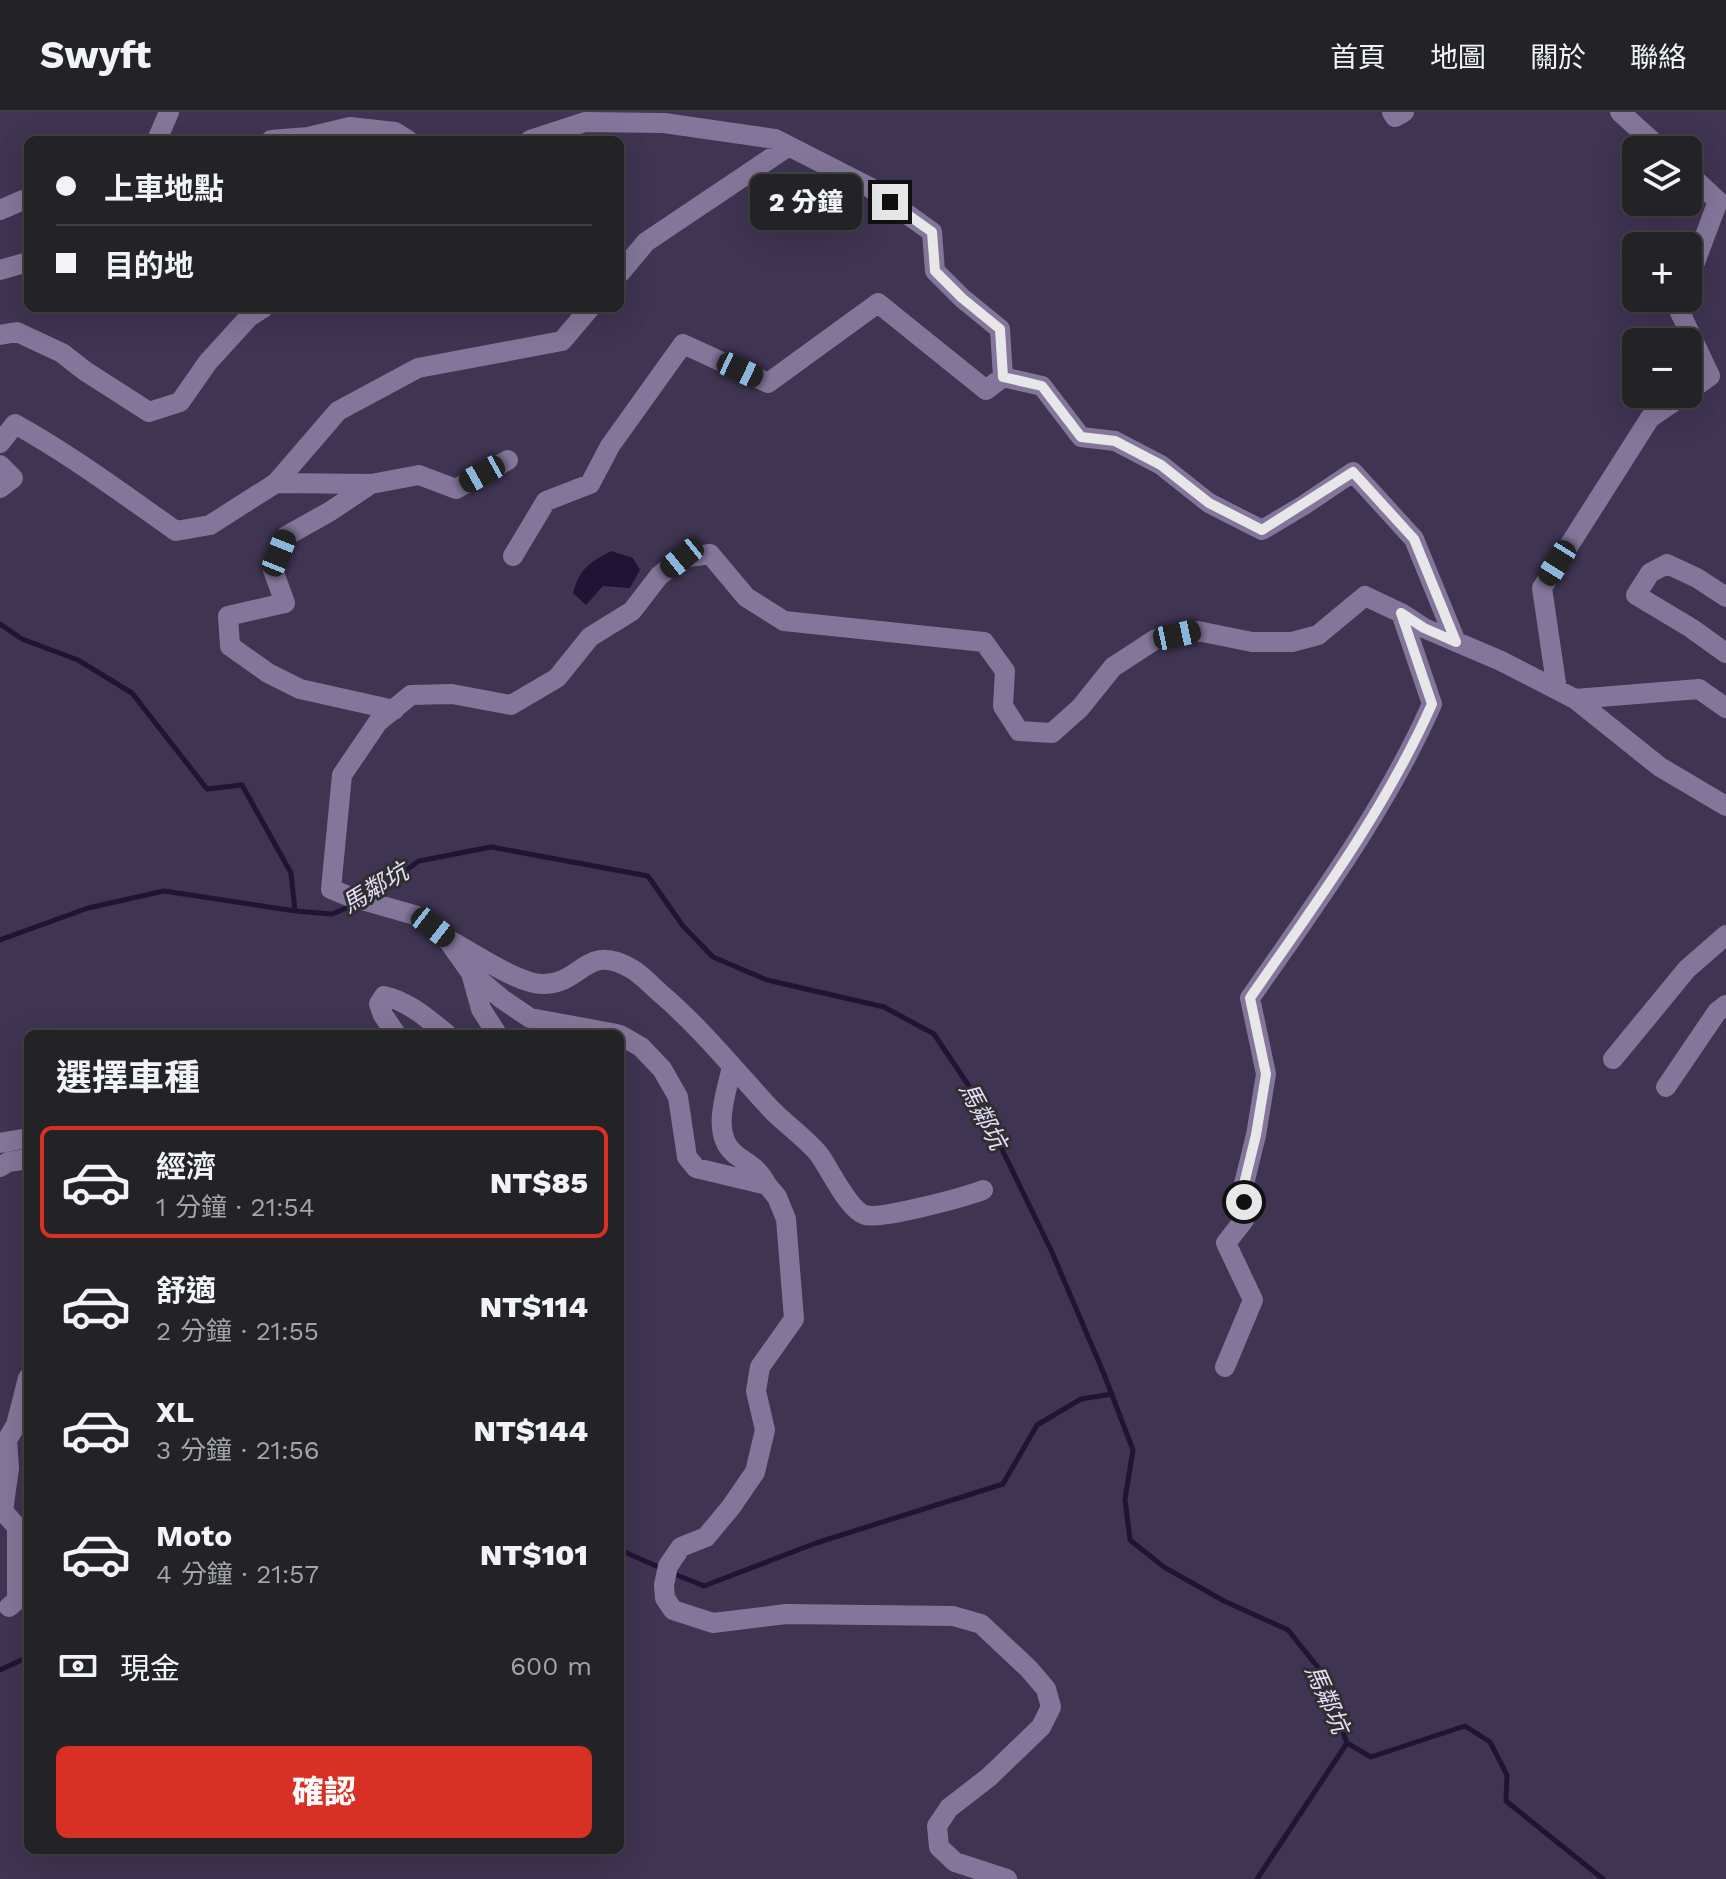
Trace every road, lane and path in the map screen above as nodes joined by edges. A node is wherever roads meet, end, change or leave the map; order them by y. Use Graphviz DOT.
graph roads {
  1 [pos="169,112"];
  2 [pos="1392,112"];
  3 [pos="1404,112"];
  4 [pos="1620,112"];
  5 [pos="159,136"];
  6 [pos="323,136"];
  7 [pos="402,136"];
  8 [pos="542,136"];
  9 [pos="1647,136"];
  10 [pos="789,146"];
  11 [pos="1702,186"];
  12 [pos="24,201"];
  13 [pos="0,210"];
  14 [pos="1702,244"];
  15 [pos="24,263"];
  16 [pos="624,268"];
  17 [pos="0,270"];
  18 [pos="257,312"];
  19 [pos="587,312"];
  20 [pos="0,335"];
  21 [pos="1702,359"];
  22 [pos="1003,377"];
  23 [pos="1702,382"];
  24 [pos="1664,408"];
  25 [pos="0,443"];
  26 [pos="508,460"];
  27 [pos="0,465"];
  28 [pos="276,483"];
  29 [pos="371,484"];
  30 [pos="0,488"];
  31 [pos="513,556"];
  32 [pos="1726,597"];
  33 [pos="1401,613"];
  34 [pos="1456,642"];
  35 [pos="1726,653"];
  36 [pos="1566,695"];
  37 [pos="1726,708"];
  38 [pos="394,710"];
  39 [pos="1726,806"];
  40 [pos="1726,935"];
  41 [pos="447,939"];
  42 [pos="471,973"];
  43 [pos="1726,1005"];
  44 [pos="393,1030"];
  45 [pos="442,1030"];
  46 [pos="494,1030"];
  47 [pos="597,1030"];
  48 [pos="624,1037"];
  49 [pos="1613,1059"];
  50 [pos="732,1067"];
  51 [pos="1666,1087"];
  52 [pos="24,1139"];
  53 [pos="0,1143"];
  54 [pos="24,1160"];
  55 [pos="0,1167"];
  56 [pos="767,1185"];
  57 [pos="983,1190"];
  58 [pos="1225,1367"];
  59 [pos="24,1394"];
  60 [pos="2,1515"];
  61 [pos="9,1607"];
  62 [pos="1007,1879"];
  1 -- 5 [label="street"];
  2 -- 3 [label="street"];
  4 -- 9 [label="street"];
  6 -- 7 [label="street"];
  8 -- 10 [label="street"];
  10 -- 16 [label="street"];
  10 -- 22 [label="street"];
  11 -- 14 [label="street"];
  12 -- 13 [label="street"];
  15 -- 17 [label="street"];
  18 -- 20 [label="street"];
  19 -- 28 [label="street"];
  21 -- 23 [label="street"];
  22 -- 31 [label="street"];
  22 -- 34 [label="street"];
  24 -- 36 [label="street"];
  25 -- 28 [label="street"];
  26 -- 29 [label="street"];
  27 -- 30 [label="street"];
  28 -- 29 [label="street"];
  29 -- 38 [label="street"];
  32 -- 35 [label="street"];
  33 -- 34 [label="street"];
  33 -- 38 [label="street"];
  33 -- 58 [label="street"];
  34 -- 36 [label="street"];
  36 -- 37 [label="street"];
  36 -- 39 [label="street"];
  38 -- 41 [label="street"];
  40 -- 49 [label="street"];
  41 -- 42 [label="street"];
  41 -- 50 [label="street"];
  42 -- 46 [label="street"];
  42 -- 47 [label="street"];
  43 -- 51 [label="street"];
  44 -- 45 [label="street"];
  48 -- 56 [label="street"];
  50 -- 56 [label="street"];
  50 -- 57 [label="street"];
  52 -- 53 [label="street"];
  54 -- 55 [label="street"];
  56 -- 62 [label="street"];
  59 -- 60 [label="street"];
  60 -- 61 [label="street"];
}
